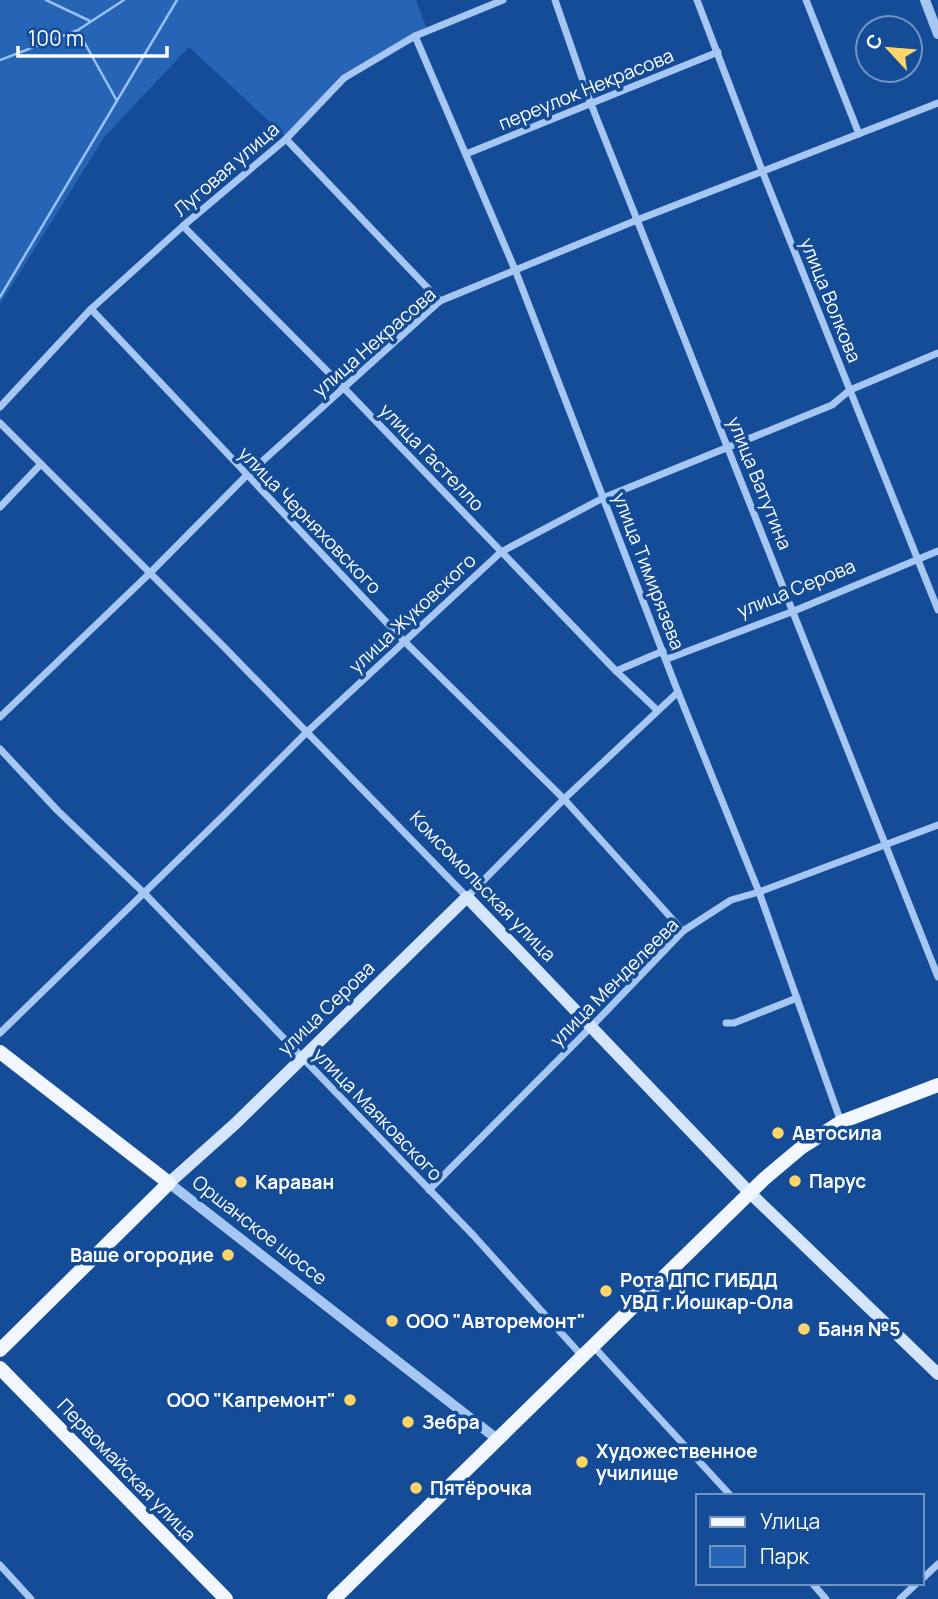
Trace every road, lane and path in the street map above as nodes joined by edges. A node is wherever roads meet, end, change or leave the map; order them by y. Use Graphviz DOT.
graph roads {
  1 [pos="503,0"];
  2 [pos="555,0"];
  3 [pos="696,0"];
  4 [pos="806,0"];
  5 [pos="925,0"];
  6 [pos="938,34"];
  7 [pos="415,36"];
  8 [pos="718,52"];
  9 [pos="591,103"];
  10 [pos="938,103"];
  11 [pos="859,134"];
  12 [pos="286,139"];
  13 [pos="466,154"];
  14 [pos="763,173"];
  15 [pos="637,220"];
  16 [pos="183,226"];
  17 [pos="516,272"];
  18 [pos="440,301"];
  19 [pos="91,309"];
  20 [pos="938,353"];
  21 [pos="344,388"];
  22 [pos="850,390"];
  23 [pos="0,407"];
  24 [pos="0,423"];
  25 [pos="727,446"];
  26 [pos="41,464"];
  27 [pos="246,476"];
  28 [pos="603,498"];
  29 [pos="0,507"];
  30 [pos="938,551"];
  31 [pos="500,552"];
  32 [pos="917,559"];
  33 [pos="150,573"];
  34 [pos="938,610"];
  35 [pos="794,611"];
  36 [pos="404,641"];
  37 [pos="665,655"];
  38 [pos="615,671"];
  39 [pos="678,692"];
  40 [pos="657,710"];
  41 [pos="0,717"];
  42 [pos="307,732"];
  43 [pos="0,749"];
  44 [pos="564,799"];
  45 [pos="938,825"];
  46 [pos="887,846"];
  47 [pos="759,892"];
  48 [pos="145,894"];
  49 [pos="467,897"];
  50 [pos="683,931"];
  51 [pos="938,977"];
  52 [pos="797,998"];
  53 [pos="726,1023"];
  54 [pos="593,1026"];
  55 [pos="0,1033"];
  56 [pos="0,1052"];
  57 [pos="302,1059"];
  58 [pos="938,1084"];
  59 [pos="841,1122"];
  60 [pos="169,1183"];
  61 [pos="429,1190"];
  62 [pos="749,1192"];
  63 [pos="0,1350"];
  64 [pos="588,1351"];
  65 [pos="0,1368"];
  66 [pos="938,1374"];
  67 [pos="497,1439"];
  68 [pos="729,1494"];
  69 [pos="938,1564"];
  70 [pos="0,1565"];
  71 [pos="924,1577"];
  72 [pos="814,1585"];
  73 [pos="915,1585"];
  74 [pos="31,1599"];
  75 [pos="226,1599"];
  76 [pos="334,1599"];
  77 [pos="827,1599"];
  78 [pos="900,1599"];
  1 -- 7 [label="street, Луговая улица"];
  2 -- 9 [label="street, улица Ватутина"];
  3 -- 8 [label="street, улица Волкова"];
  4 -- 11 [label="street"];
  5 -- 6 [label="street"];
  7 -- 12 [label="street, Луговая улица"];
  7 -- 13 [label="street, улица Тимирязева"];
  8 -- 9 [label="street, переулок Некрасова"];
  8 -- 14 [label="street, улица Волкова"];
  9 -- 13 [label="street, переулок Некрасова"];
  9 -- 15 [label="street, улица Ватутина"];
  10 -- 11 [label="street, улица Некрасова"];
  11 -- 14 [label="street, улица Некрасова"];
  12 -- 16 [label="street, Луговая улица"];
  12 -- 18 [label="street"];
  13 -- 17 [label="street, улица Тимирязева"];
  14 -- 15 [label="street, улица Некрасова"];
  14 -- 22 [label="street, улица Волкова"];
  15 -- 17 [label="street, улица Некрасова"];
  15 -- 25 [label="street, улица Ватутина"];
  16 -- 19 [label="street, Луговая улица"];
  16 -- 21 [label="street, улица Гастелло"];
  17 -- 18 [label="street, улица Некрасова"];
  17 -- 28 [label="street, улица Тимирязева"];
  18 -- 21 [label="street, улица Некрасова"];
  19 -- 23 [label="street, Луговая улица"];
  19 -- 27 [label="street, улица Черняховского"];
  20 -- 22 [label="street, улица Жуковского"];
  21 -- 27 [label="street, улица Некрасова"];
  21 -- 31 [label="street, улица Гастелло"];
  22 -- 25 [label="street, улица Жуковского"];
  22 -- 32 [label="street, улица Волкова"];
  24 -- 26 [label="street, Комсомольская улица"];
  25 -- 28 [label="street, улица Жуковского"];
  25 -- 35 [label="street, улица Ватутина"];
  26 -- 29 [label="street"];
  26 -- 33 [label="street, Комсомольская улица"];
  27 -- 33 [label="street, улица Некрасова"];
  27 -- 36 [label="street, улица Черняховского"];
  28 -- 31 [label="street, улица Жуковского"];
  28 -- 37 [label="street, улица Тимирязева"];
  30 -- 32 [label="street, улица Серова"];
  31 -- 36 [label="street, улица Жуковского"];
  31 -- 38 [label="street, улица Гастелло"];
  32 -- 34 [label="street, улица Волкова"];
  32 -- 35 [label="street, улица Серова"];
  33 -- 41 [label="street, улица Некрасова"];
  33 -- 42 [label="street, Комсомольская улица"];
  35 -- 37 [label="street, улица Серова"];
  35 -- 46 [label="street, улица Ватутина"];
  36 -- 42 [label="street, улица Жуковского"];
  36 -- 44 [label="street, улица Черняховского"];
  37 -- 38 [label="street, улица Серова"];
  37 -- 39 [label="street, улица Тимирязева"];
  38 -- 40 [label="street, улица Гастелло"];
  39 -- 40 [label="street, улица Серова"];
  39 -- 47 [label="street, улица Тимирязева"];
  40 -- 44 [label="street, улица Серова"];
  42 -- 48 [label="street, улица Жуковского"];
  42 -- 49 [label="street, Комсомольская улица"];
  43 -- 48 [label="street, улица Маяковского"];
  44 -- 49 [label="street, улица Серова"];
  44 -- 50 [label="street, улица Черняховского"];
  45 -- 46 [label="street, улица Менделеева"];
  46 -- 47 [label="street, улица Менделеева"];
  46 -- 51 [label="street, улица Ватутина"];
  47 -- 50 [label="street, улица Менделеева"];
  47 -- 52 [label="street, улица Тимирязева"];
  48 -- 55 [label="street, улица Жуковского"];
  48 -- 57 [label="street, улица Маяковского"];
  49 -- 54 [label="main road, Комсомольская улица"];
  49 -- 57 [label="main road, улица Серова"];
  50 -- 54 [label="street, улица Менделеева"];
  52 -- 53 [label="street"];
  52 -- 59 [label="street, улица Тимирязева"];
  54 -- 61 [label="street, улица Менделеева"];
  54 -- 62 [label="main road, Комсомольская улица"];
  56 -- 60 [label="main road, Оршанское шоссе"];
  57 -- 60 [label="main road, улица Серова"];
  57 -- 61 [label="street, улица Маяковского"];
  58 -- 59 [label="main road"];
  59 -- 62 [label="main road"];
  60 -- 63 [label="main road, улица Серова"];
  60 -- 67 [label="street, Оршанское шоссе"];
  61 -- 64 [label="street, улица Маяковского"];
  62 -- 64 [label="main road"];
  62 -- 66 [label="main road, Комсомольская улица"];
  64 -- 67 [label="main road"];
  64 -- 68 [label="street, улица Маяковского"];
  65 -- 75 [label="main road, Первомайская улица"];
  67 -- 76 [label="main road"];
  69 -- 71 [label="street"];
  70 -- 74 [label="street"];
  72 -- 77 [label="street"];
  73 -- 78 [label="street"];
}
